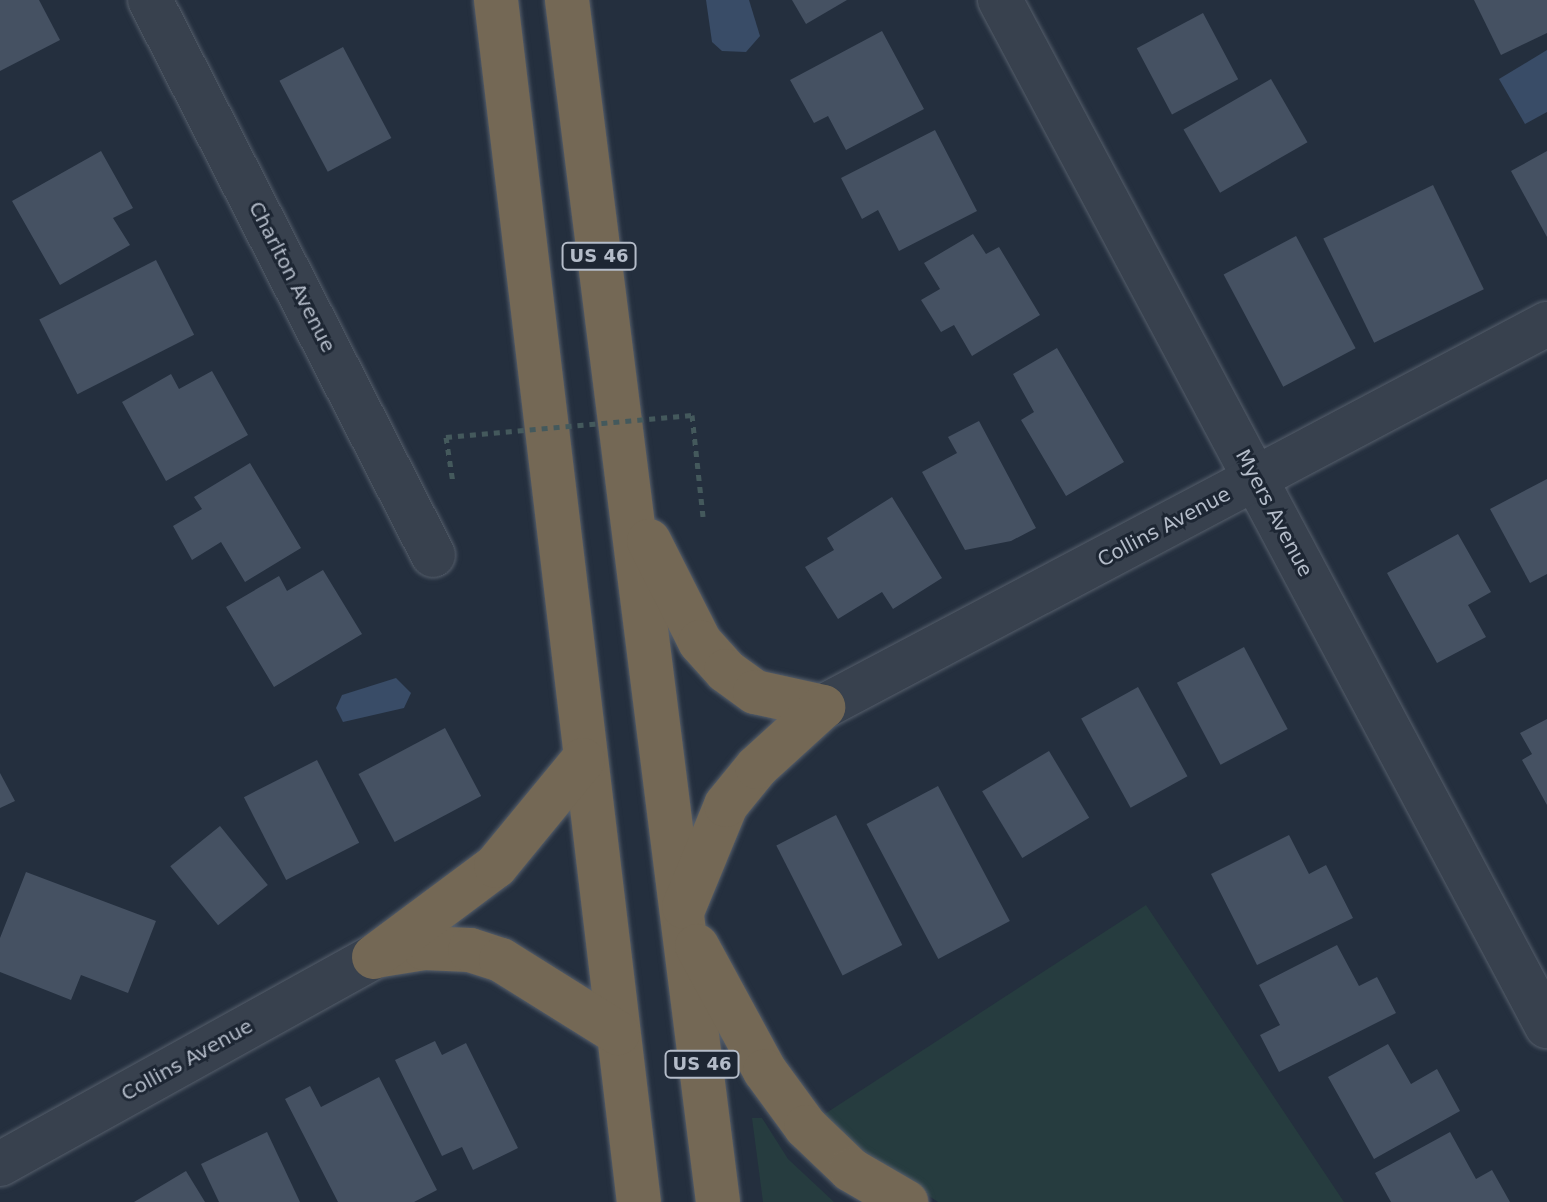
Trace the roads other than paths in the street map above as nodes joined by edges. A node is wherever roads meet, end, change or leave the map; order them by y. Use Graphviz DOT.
graph roads {
  1 [pos="150,0"];
  2 [pos="496,0"];
  3 [pos="567,0"];
  4 [pos="1000,0"];
  5 [pos="1547,324"];
  6 [pos="1255,479"];
  7 [pos="634,512"];
  8 [pos="433,555"];
  9 [pos="823,707"];
  10 [pos="583,760"];
  11 [pos="684,917"];
  12 [pos="374,957"];
  13 [pos="1547,1026"];
  14 [pos="618,1033"];
  15 [pos="0,1164"];
  16 [pos="639,1202"];
  17 [pos="718,1202"];
  18 [pos="906,1202"];
  1 -- 8 [label="street, Charlton Avenue"];
  2 -- 10 [label="highway"];
  3 -- 7 [label="highway, US 46"];
  4 -- 6 [label="street, Myers Avenue"];
  5 -- 6 [label="street, Collins Avenue"];
  6 -- 9 [label="street, Collins Avenue"];
  6 -- 13 [label="street, Myers Avenue"];
  7 -- 9 [label="highway"];
  7 -- 11 [label="highway, US 46"];
  9 -- 11 [label="highway"];
  10 -- 12 [label="highway"];
  10 -- 14 [label="highway"];
  11 -- 17 [label="highway, US 46"];
  11 -- 18 [label="highway"];
  12 -- 14 [label="highway"];
  12 -- 15 [label="street, Collins Avenue"];
  14 -- 16 [label="highway"];
}
